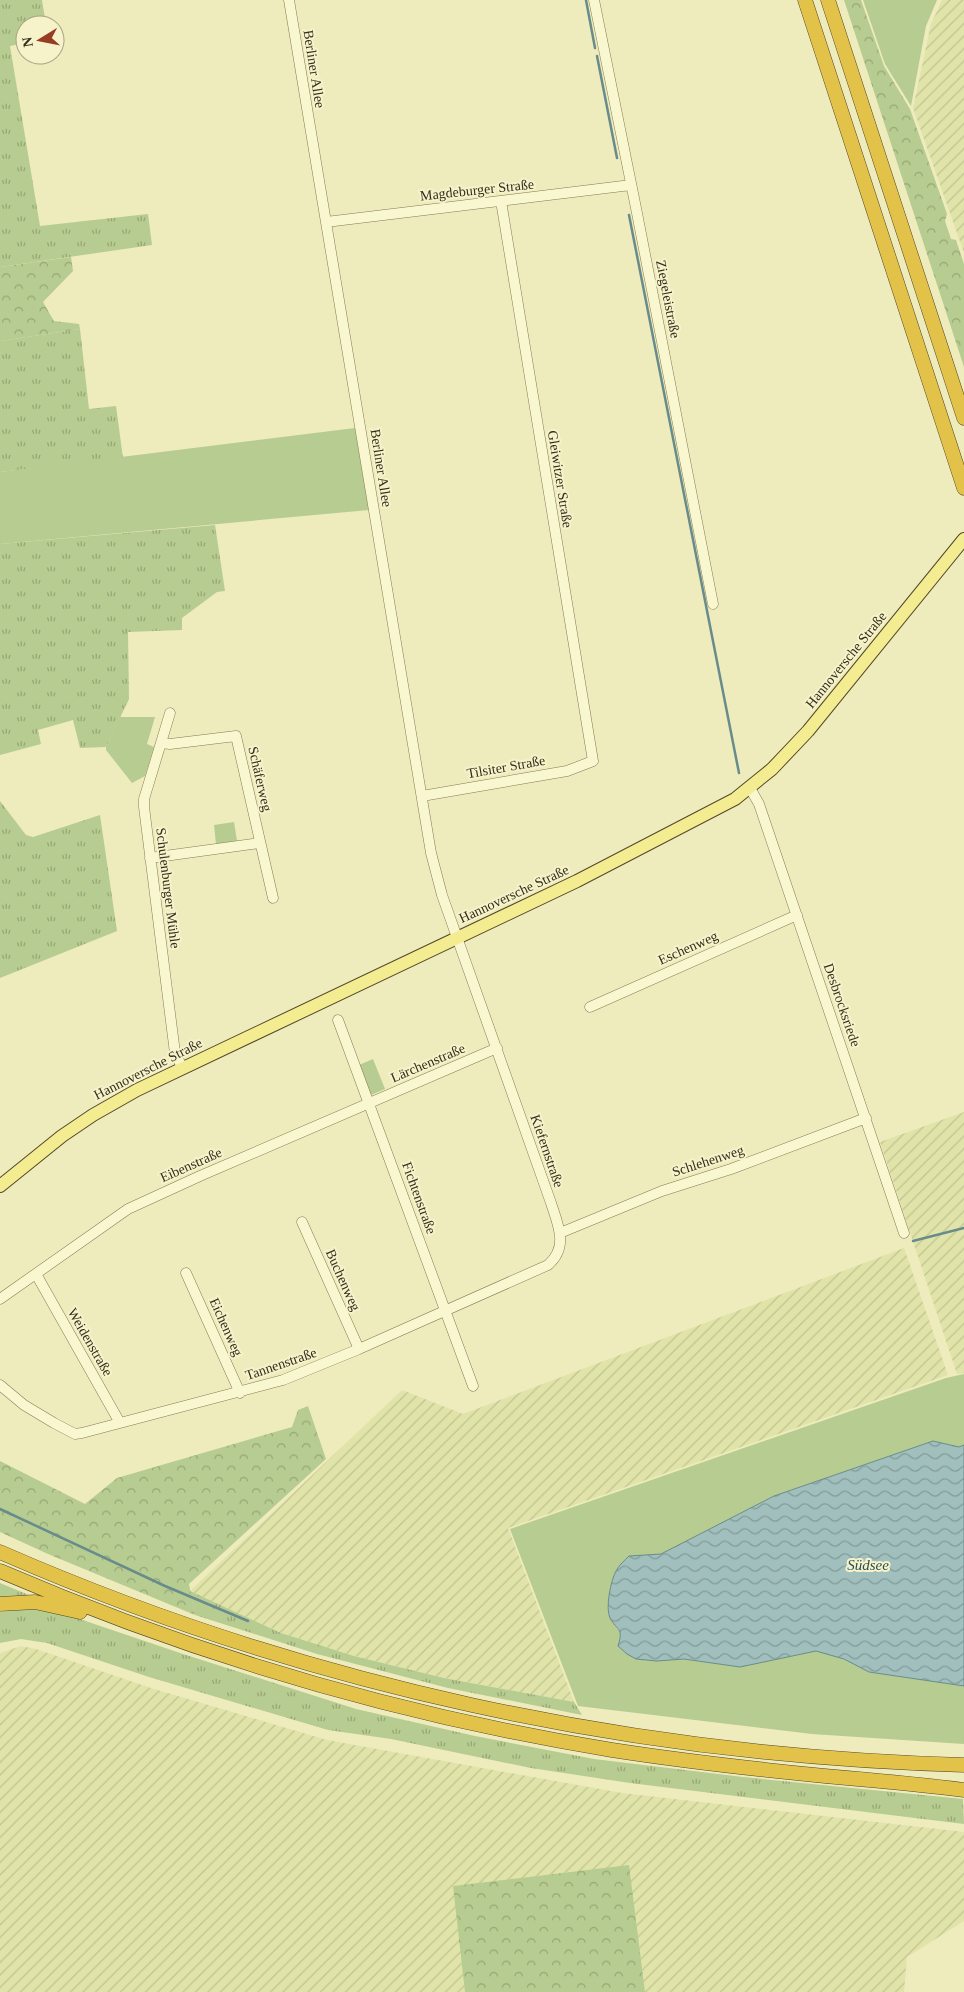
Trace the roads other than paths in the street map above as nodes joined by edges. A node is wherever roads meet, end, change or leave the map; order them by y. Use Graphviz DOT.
graph roads {
  1 [pos="289,0"];
  2 [pos="594,0"];
  3 [pos="805,0"];
  4 [pos="828,0"];
  5 [pos="631,185"];
  6 [pos="501,201"];
  7 [pos="326,222"];
  8 [pos="964,418"];
  9 [pos="964,488"];
  10 [pos="964,539"];
  11 [pos="713,604"];
  12 [pos="170,713"];
  13 [pos="161,743"];
  14 [pos="593,761"];
  15 [pos="750,788"];
  16 [pos="422,796"];
  17 [pos="260,843"];
  18 [pos="150,858"];
  19 [pos="273,898"];
  20 [pos="797,915"];
  21 [pos="458,938"];
  22 [pos="590,1007"];
  23 [pos="338,1020"];
  24 [pos="497,1048"];
  25 [pos="182,1067"];
  26 [pos="369,1103"];
  27 [pos="866,1118"];
  28 [pos="1,1186"];
  29 [pos="302,1222"];
  30 [pos="560,1233"];
  31 [pos="904,1233"];
  32 [pos="186,1273"];
  33 [pos="36,1274"];
  34 [pos="0,1299"];
  35 [pos="444,1312"];
  36 [pos="359,1349"];
  37 [pos="0,1385"];
  38 [pos="473,1386"];
  39 [pos="240,1393"];
  40 [pos="120,1423"];
  41 [pos="0,1552"];
  42 [pos="0,1571"];
  43 [pos="0,1604"];
  44 [pos="152,1632"];
  45 [pos="964,1765"];
  46 [pos="964,1790"];
  1 -- 7 [label="street, Berliner Allee"];
  2 -- 5 [label="street, Ziegeleistraße"];
  3 -- 9 [label="highway"];
  4 -- 8 [label="highway"];
  5 -- 6 [label="street, Magdeburger Straße"];
  5 -- 11 [label="street, Ziegeleistraße"];
  6 -- 7 [label="street, Magdeburger Straße"];
  6 -- 14 [label="street, Gleiwitzer Straße"];
  7 -- 16 [label="street, Berliner Allee"];
  10 -- 15 [label="main road, Hannoversche Straße"];
  12 -- 13 [label="street, Schulenburger Mühle"];
  13 -- 17 [label="street, Schäferweg"];
  13 -- 18 [label="street, Schulenburger Mühle"];
  14 -- 16 [label="street, Tilsiter Straße"];
  15 -- 20 [label="street, Desbrocksriede"];
  15 -- 21 [label="main road, Hannoversche Straße"];
  16 -- 21 [label="street, Berliner Allee"];
  17 -- 18 [label="street"];
  17 -- 19 [label="street, Schäferweg"];
  18 -- 25 [label="street, Schulenburger Mühle"];
  20 -- 22 [label="street, Eschenweg"];
  20 -- 27 [label="street, Desbrocksriede"];
  21 -- 24 [label="street, Kiefernstraße"];
  21 -- 25 [label="main road, Hannoversche Straße"];
  23 -- 26 [label="street, Fichtenstraße"];
  24 -- 26 [label="street, Lärchenstraße"];
  24 -- 30 [label="street, Kiefernstraße"];
  25 -- 28 [label="main road, Hannoversche Straße"];
  26 -- 33 [label="street, Eibenstraße"];
  26 -- 35 [label="street, Fichtenstraße"];
  27 -- 30 [label="street, Schlehenweg"];
  27 -- 31 [label="street, Desbrocksriede"];
  29 -- 36 [label="street, Buchenweg"];
  30 -- 35 [label="street"];
  32 -- 39 [label="street, Eichenweg"];
  33 -- 34 [label="street, Eibenstraße"];
  33 -- 40 [label="street, Weidenstraße"];
  35 -- 36 [label="street, Tannenstraße"];
  35 -- 38 [label="street, Fichtenstraße"];
  36 -- 39 [label="street, Tannenstraße"];
  37 -- 40 [label="street, Tannenstraße"];
  39 -- 40 [label="street, Tannenstraße"];
  41 -- 45 [label="highway"];
  42 -- 44 [label="highway"];
  43 -- 44 [label="highway"];
  44 -- 46 [label="highway"];
}
